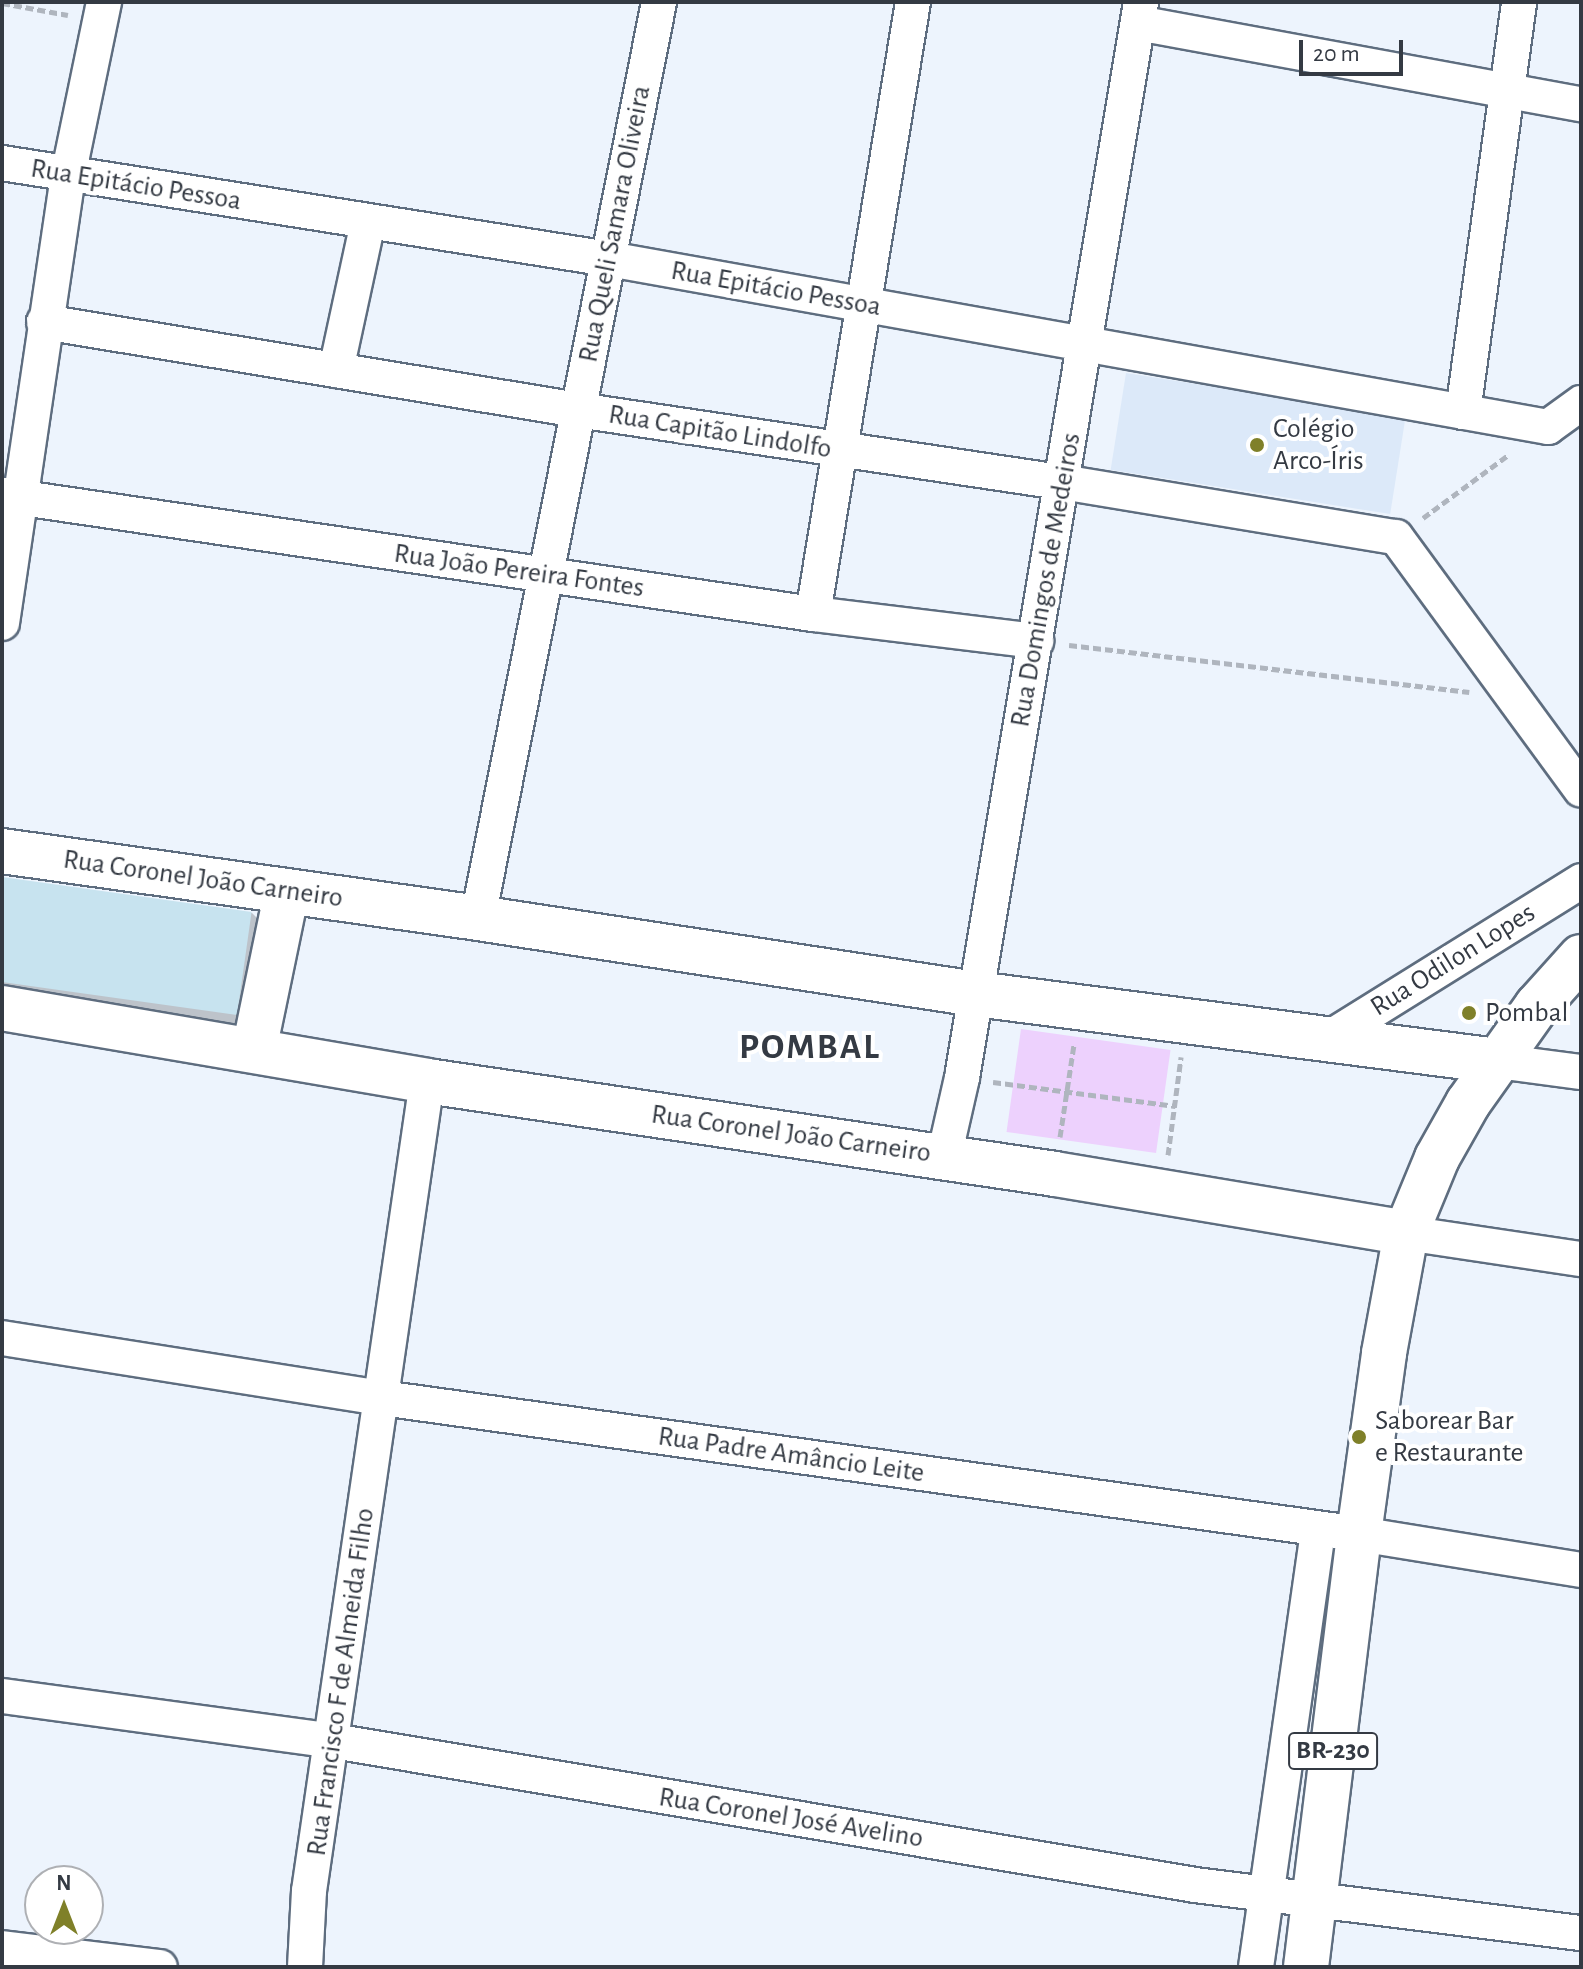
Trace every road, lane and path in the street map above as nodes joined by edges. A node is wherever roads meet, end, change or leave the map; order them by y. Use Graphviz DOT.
graph roads {
  1 [pos="659,2"];
  2 [pos="913,2"];
  3 [pos="1519,2"];
  4 [pos="2,3"];
  5 [pos="102,12"];
  6 [pos="1140,12"];
  7 [pos="1508,91"];
  8 [pos="1581,104"];
  9 [pos="2,163"];
  10 [pos="68,176"];
  11 [pos="368,222"];
  12 [pos="609,259"];
  13 [pos="866,305"];
  14 [pos="44,322"];
  15 [pos="1086,342"];
  16 [pos="336,370"];
  17 [pos="1581,403"];
  18 [pos="578,410"];
  19 [pos="1463,412"];
  20 [pos="1548,427"];
  21 [pos="841,451"];
  22 [pos="1062,482"];
  23 [pos="12,496"];
  24 [pos="1396,537"];
  25 [pos="546,575"];
  26 [pos="813,614"];
  27 [pos="2,623"];
  28 [pos="1036,641"];
  29 [pos="1513,697"];
  30 [pos="1581,790"];
  31 [pos="2,851"];
  32 [pos="1581,881"];
  33 [pos="287,891"];
  34 [pos="478,918"];
  35 [pos="1581,957"];
  36 [pos="976,994"];
  37 [pos="1080,1006"];
  38 [pos="2,1008"];
  39 [pos="1186,1021"];
  40 [pos="1326,1040"];
  41 [pos="254,1050"];
  42 [pos="1497,1061"];
  43 [pos="1581,1072"];
  44 [pos="962,1078"];
  45 [pos="427,1081"];
  46 [pos="1067,1091"];
  47 [pos="1175,1106"];
  48 [pos="944,1157"];
  49 [pos="1055,1174"];
  50 [pos="1163,1191"];
  51 [pos="1406,1233"];
  52 [pos="1581,1259"];
  53 [pos="2,1338"];
  54 [pos="382,1398"];
  55 [pos="1339,1532"];
  56 [pos="1581,1570"];
  57 [pos="2,1696"];
  58 [pos="333,1741"];
  59 [pos="1269,1895"];
  60 [pos="1315,1901"];
  61 [pos="1581,1933"];
  62 [pos="2,1948"];
  63 [pos="160,1967"];
  64 [pos="305,1967"];
  65 [pos="1256,1967"];
  66 [pos="1306,1967"];
  1 -- 12 [label="street, Rua Queli Samara Oliveira"];
  2 -- 13 [label="street"];
  3 -- 7 [label="street"];
  4 -- 5 [label="path"];
  5 -- 10 [label="street"];
  6 -- 7 [label="street"];
  6 -- 15 [label="street, Rua Domingos de Medeiros"];
  7 -- 8 [label="street"];
  7 -- 19 [label="street"];
  9 -- 10 [label="street, Rua Epitácio Pessoa"];
  10 -- 11 [label="street, Rua Epitácio Pessoa"];
  10 -- 14 [label="street"];
  11 -- 12 [label="street, Rua Epitácio Pessoa"];
  11 -- 16 [label="street"];
  12 -- 13 [label="street, Rua Epitácio Pessoa"];
  12 -- 18 [label="street, Rua Queli Samara Oliveira"];
  13 -- 15 [label="street, Rua Epitácio Pessoa"];
  13 -- 21 [label="street"];
  14 -- 16 [label="street, Rua Capitão Lindolfo"];
  14 -- 23 [label="street"];
  15 -- 19 [label="street, Rua Epitácio Pessoa"];
  15 -- 22 [label="street, Rua Domingos de Medeiros"];
  16 -- 18 [label="street, Rua Capitão Lindolfo"];
  17 -- 20 [label="street"];
  18 -- 21 [label="street, Rua Capitão Lindolfo"];
  18 -- 25 [label="street, Rua Queli Samara Oliveira"];
  19 -- 20 [label="street, Rua Epitácio Pessoa"];
  20 -- 24 [label="path"];
  21 -- 22 [label="street, Rua Capitão Lindolfo"];
  21 -- 26 [label="street"];
  22 -- 24 [label="street, Rua Capitão Lindolfo"];
  22 -- 28 [label="street, Rua Domingos de Medeiros"];
  23 -- 25 [label="street, Rua João Pereira Fontes"];
  23 -- 27 [label="street"];
  24 -- 29 [label="street"];
  25 -- 26 [label="street, Rua João Pereira Fontes"];
  25 -- 34 [label="street, Rua Queli Samara Oliveira"];
  26 -- 28 [label="street, Rua João Pereira Fontes"];
  28 -- 29 [label="path"];
  28 -- 36 [label="street, Rua Domingos de Medeiros"];
  29 -- 30 [label="street"];
  31 -- 33 [label="main road, Rua Coronel João Carneiro"];
  32 -- 40 [label="street, Rua Odilon Lopes"];
  33 -- 34 [label="main road, Rua Coronel João Carneiro"];
  33 -- 41 [label="main road"];
  34 -- 36 [label="main road, Rua Coronel João Carneiro"];
  35 -- 42 [label="main road, BR-230"];
  36 -- 37 [label="main road, Rua Coronel João Carneiro"];
  36 -- 44 [label="street, Rua Domingos de Medeiros"];
  37 -- 39 [label="main road, Rua Coronel João Carneiro"];
  37 -- 46 [label="path"];
  38 -- 41 [label="main road, Rua Coronel João Carneiro"];
  39 -- 40 [label="main road, Rua Coronel João Carneiro"];
  39 -- 47 [label="path"];
  40 -- 42 [label="main road, Rua Coronel João Carneiro"];
  41 -- 45 [label="main road, Rua Coronel João Carneiro"];
  42 -- 43 [label="street"];
  42 -- 51 [label="main road, BR-230"];
  44 -- 46 [label="path"];
  44 -- 48 [label="street, Rua Domingos de Medeiros"];
  45 -- 48 [label="main road, Rua Coronel João Carneiro"];
  45 -- 54 [label="street, Rua Francisco F de Almeida Filho"];
  46 -- 47 [label="path"];
  46 -- 49 [label="path"];
  47 -- 50 [label="path"];
  48 -- 49 [label="main road, Rua Coronel João Carneiro"];
  49 -- 50 [label="main road, Rua Coronel João Carneiro"];
  50 -- 51 [label="main road, Rua Coronel João Carneiro"];
  51 -- 52 [label="street, Rua Coronel João Carneiro"];
  51 -- 55 [label="main road, BR-230"];
  53 -- 54 [label="street, Rua Padre Amâncio Leite"];
  54 -- 55 [label="street, Rua Padre Amâncio Leite"];
  54 -- 58 [label="street, Rua Francisco F de Almeida Filho"];
  55 -- 56 [label="street, Rua Padre Amâncio Leite"];
  55 -- 59 [label="street"];
  55 -- 60 [label="main road, BR-230"];
  57 -- 58 [label="street, Rua Coronel José Avelino"];
  58 -- 59 [label="street, Rua Coronel José Avelino"];
  58 -- 64 [label="street, Rua Francisco F de Almeida Filho"];
  59 -- 60 [label="street, Rua Coronel José Avelino"];
  59 -- 65 [label="street"];
  60 -- 61 [label="street, Rua Coronel José Avelino"];
  60 -- 66 [label="main road, BR-230"];
  62 -- 63 [label="street"];
}
